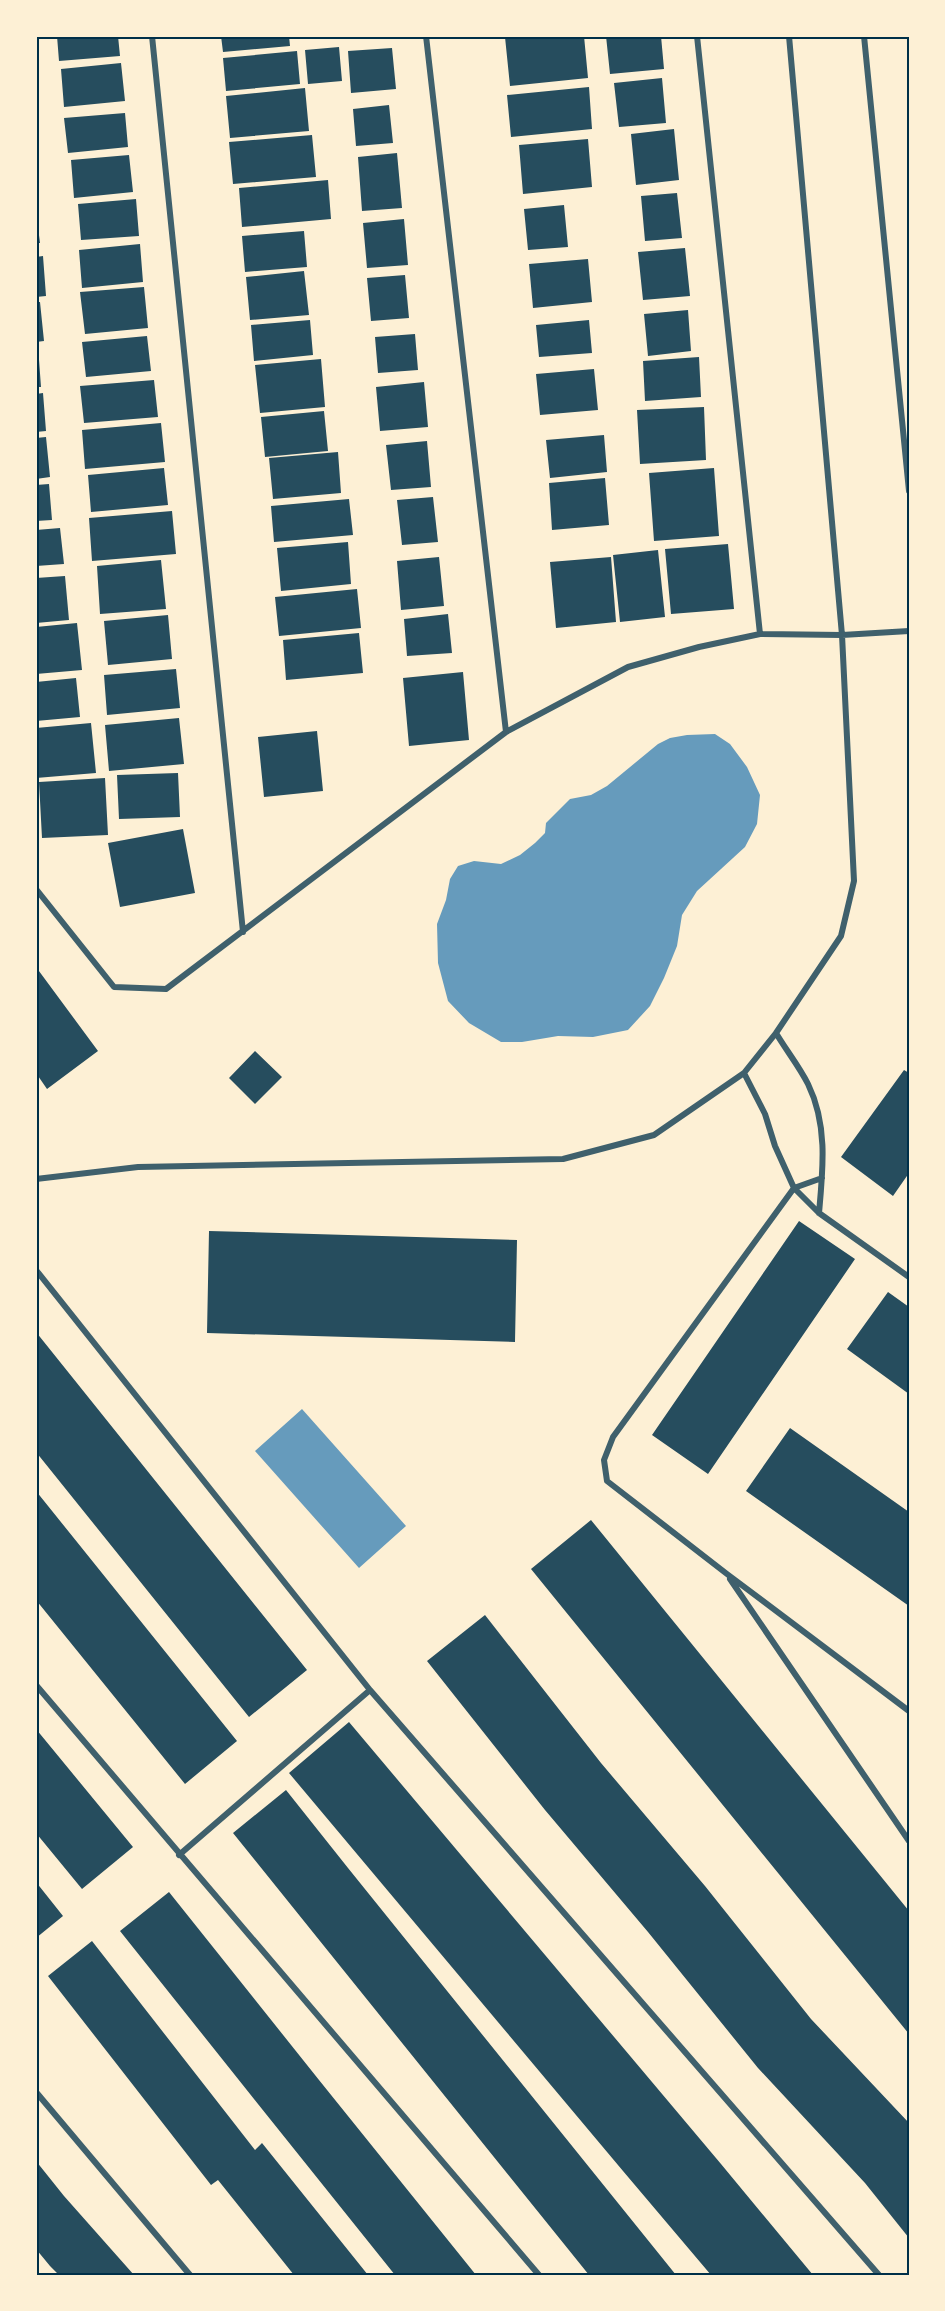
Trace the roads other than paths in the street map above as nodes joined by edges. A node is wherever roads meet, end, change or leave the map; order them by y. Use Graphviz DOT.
graph roads {
  1 [pos="152,36"];
  2 [pos="426,36"];
  3 [pos="697,36"];
  4 [pos="789,36"];
  5 [pos="864,36"];
  6 [pos="909,490"];
  7 [pos="909,631"];
  8 [pos="760,634"];
  9 [pos="842,635"];
  10 [pos="506,732"];
  11 [pos="36,890"];
  12 [pos="243,932"];
  13 [pos="776,1033"];
  14 [pos="744,1073"];
  15 [pos="822,1178"];
  16 [pos="36,1179"];
  17 [pos="794,1188"];
  18 [pos="819,1213"];
  19 [pos="36,1270"];
  20 [pos="909,1277"];
  21 [pos="727,1574"];
  22 [pos="36,1684"];
  23 [pos="370,1690"];
  24 [pos="909,1711"];
  25 [pos="909,1841"];
  26 [pos="179,1855"];
  27 [pos="36,2092"];
  28 [pos="190,2275"];
  29 [pos="539,2275"];
  30 [pos="879,2275"];
  1 -- 12 [label="street"];
  2 -- 10 [label="street"];
  3 -- 8 [label="street"];
  4 -- 9 [label="street"];
  5 -- 6 [label="street"];
  7 -- 9 [label="street"];
  8 -- 9 [label="street"];
  8 -- 10 [label="street"];
  9 -- 13 [label="street"];
  10 -- 12 [label="street"];
  11 -- 12 [label="street"];
  13 -- 14 [label="street"];
  13 -- 15 [label="street"];
  14 -- 16 [label="street"];
  14 -- 17 [label="street"];
  15 -- 17 [label="street"];
  15 -- 18 [label="street"];
  17 -- 18 [label="street"];
  17 -- 21 [label="street"];
  18 -- 20 [label="street"];
  19 -- 23 [label="street"];
  21 -- 24 [label="street"];
  21 -- 25 [label="street"];
  22 -- 26 [label="street"];
  23 -- 26 [label="street"];
  23 -- 30 [label="street"];
  26 -- 29 [label="street"];
  27 -- 28 [label="street"];
}
